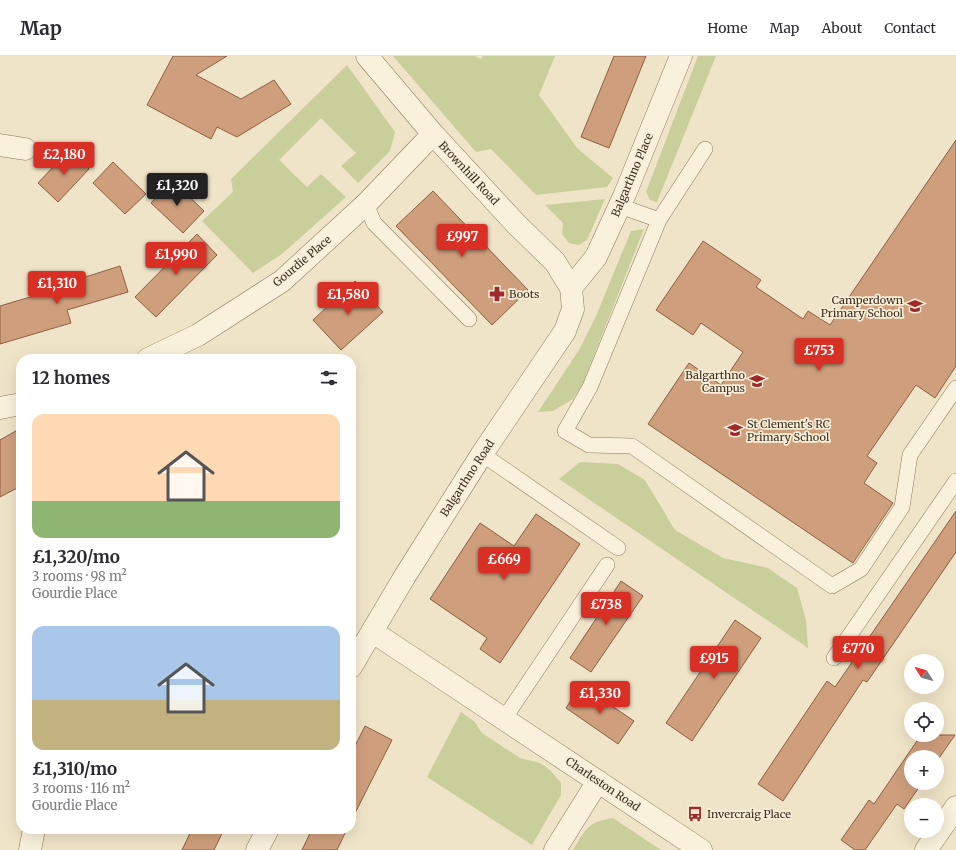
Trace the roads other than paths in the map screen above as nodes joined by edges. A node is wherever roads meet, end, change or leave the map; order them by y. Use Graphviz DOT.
graph roads {
  1 [pos="368,56"];
  2 [pos="681,56"];
  3 [pos="433,134"];
  4 [pos="0,146"];
  5 [pos="25,149"];
  6 [pos="705,149"];
  7 [pos="366,204"];
  8 [pos="620,206"];
  9 [pos="659,220"];
  10 [pos="571,288"];
  11 [pos="469,319"];
  12 [pos="158,354"];
  13 [pos="956,388"];
  14 [pos="16,405"];
  15 [pos="0,408"];
  16 [pos="482,454"];
  17 [pos="956,481"];
  18 [pos="618,548"];
  19 [pos="607,565"];
  20 [pos="373,632"];
  21 [pos="834,658"];
  22 [pos="356,659"];
  23 [pos="504,719"];
  24 [pos="598,781"];
  25 [pos="955,811"];
  26 [pos="33,834"];
  27 [pos="265,834"];
  28 [pos="30,850"];
  29 [pos="257,850"];
  30 [pos="555,850"];
  31 [pos="701,850"];
  32 [pos="926,850"];
  1 -- 3 [label="street, Brownhill Road"];
  2 -- 8 [label="street, Balgarthno Place"];
  3 -- 7 [label="street, Gourdie Place"];
  3 -- 10 [label="street, Brownhill Road"];
  4 -- 5 [label="street"];
  6 -- 9 [label="lane"];
  7 -- 11 [label="lane"];
  7 -- 12 [label="street, Gourdie Place"];
  8 -- 9 [label="lane"];
  8 -- 10 [label="street, Balgarthno Place"];
  9 -- 13 [label="lane"];
  10 -- 16 [label="street, Balgarthno Road"];
  14 -- 15 [label="street"];
  16 -- 18 [label="lane"];
  16 -- 20 [label="street, Balgarthno Road"];
  17 -- 21 [label="lane"];
  19 -- 23 [label="lane"];
  20 -- 22 [label="street, Balgarthno Road"];
  20 -- 23 [label="street, Charleston Road"];
  23 -- 24 [label="street, Charleston Road"];
  24 -- 30 [label="street"];
  24 -- 31 [label="street, Charleston Road"];
  25 -- 32 [label="street"];
  26 -- 28 [label="street"];
  27 -- 29 [label="street"];
}
